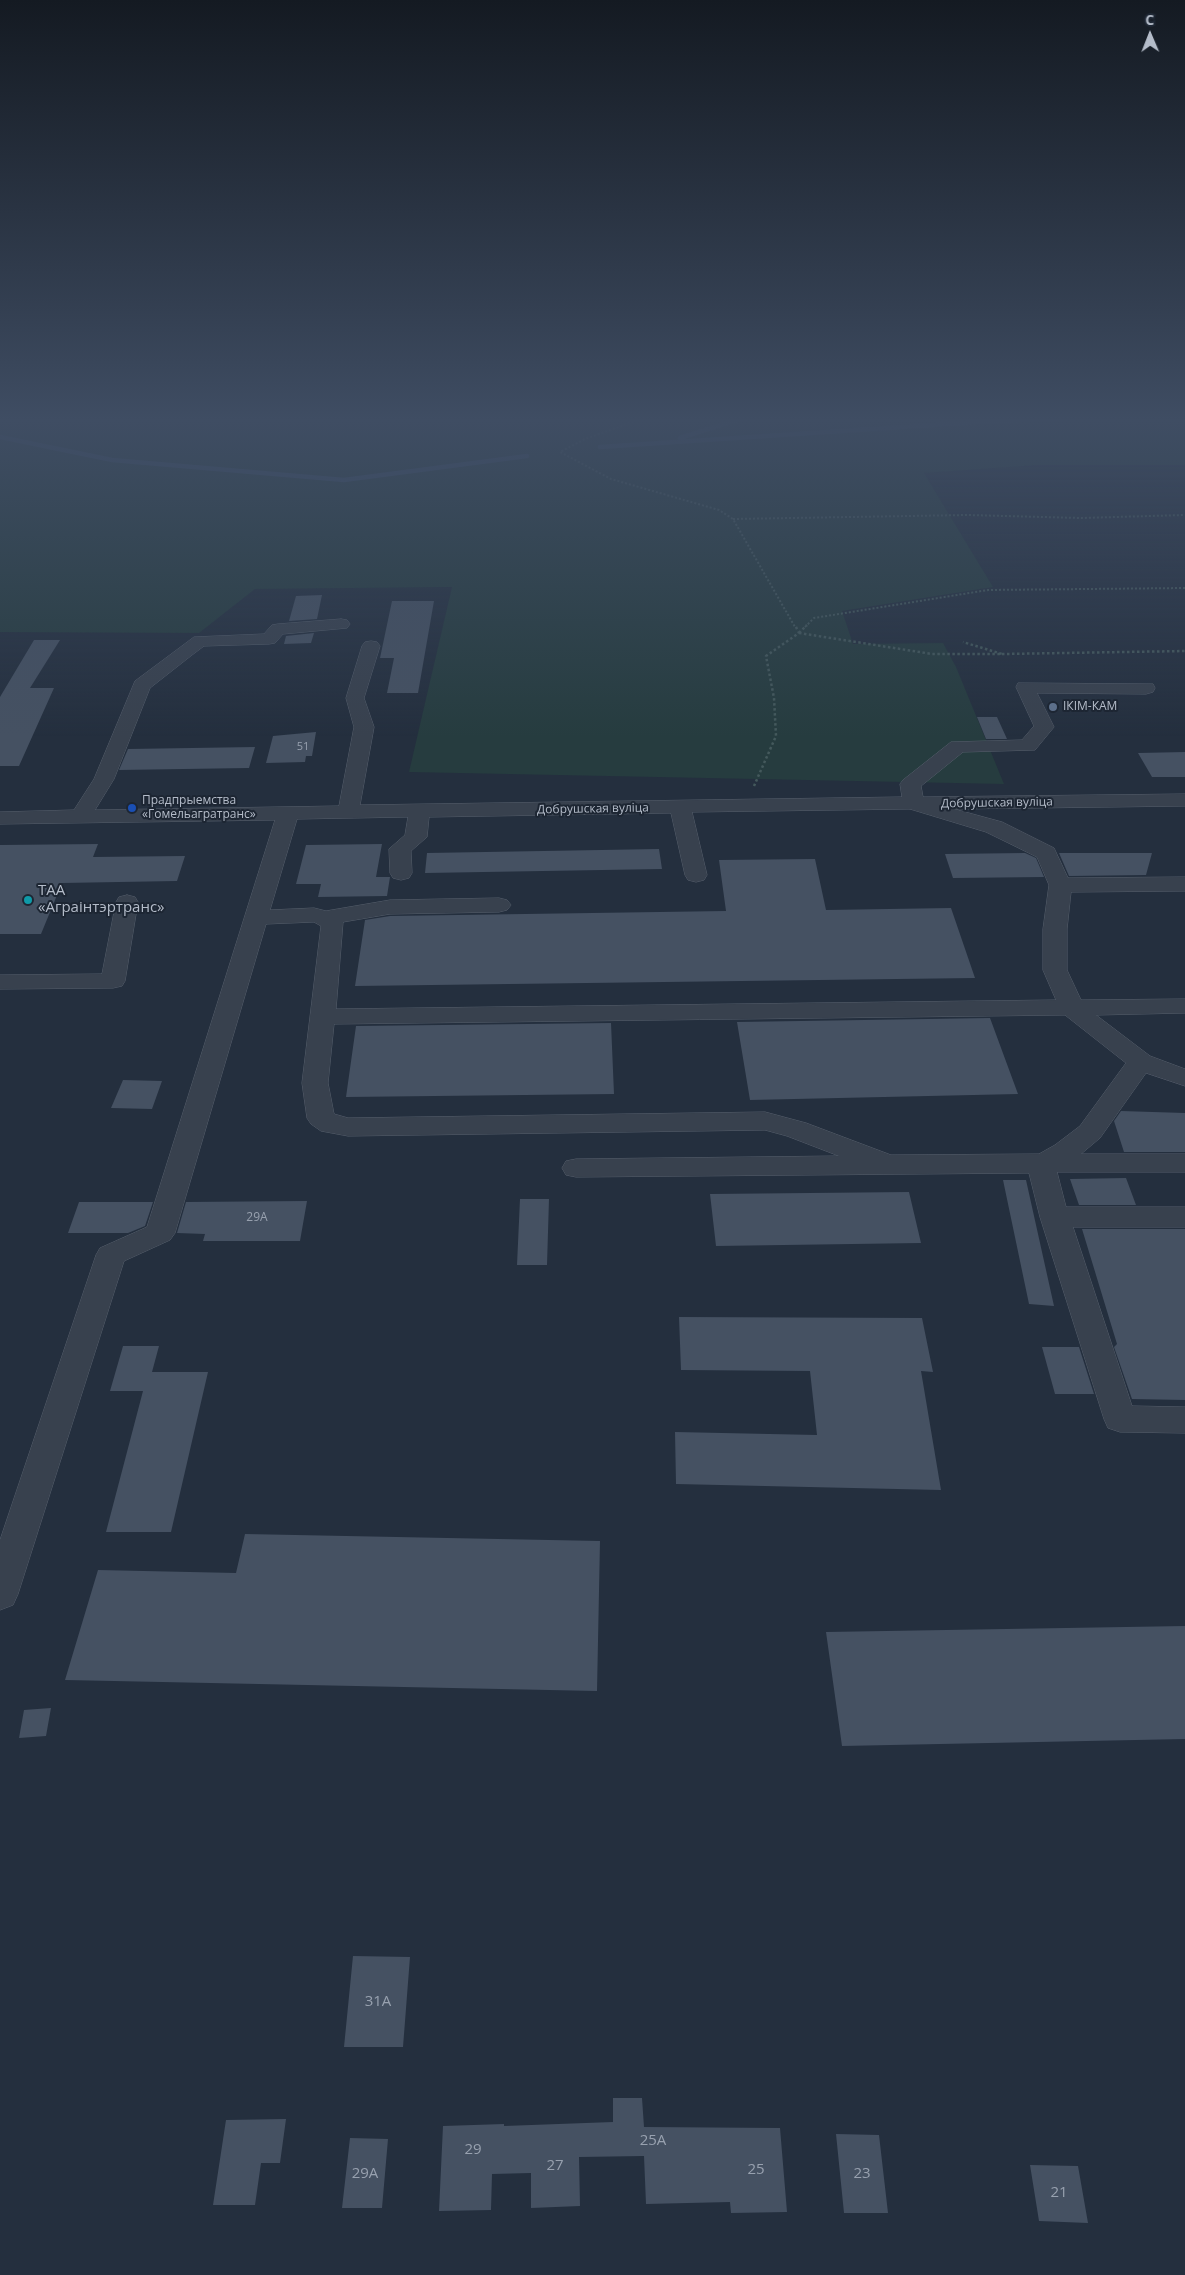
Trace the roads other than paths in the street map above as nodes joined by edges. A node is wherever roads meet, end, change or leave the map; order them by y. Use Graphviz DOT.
graph roads {
  1 [pos="341,624"];
  2 [pos="371,646"];
  3 [pos="1146,688"];
  4 [pos="1185,800"];
  5 [pos="914,804"];
  6 [pos="680,807"];
  7 [pos="419,811"];
  8 [pos="348,812"];
  9 [pos="288,813"];
  10 [pos="80,817"];
  11 [pos="0,818"];
  12 [pos="402,873"];
  13 [pos="696,875"];
  14 [pos="1185,884"];
  15 [pos="1060,885"];
  16 [pos="127,902"];
  17 [pos="499,905"];
  18 [pos="256,916"];
  19 [pos="326,918"];
  20 [pos="0,982"];
  21 [pos="1185,1006"];
  22 [pos="1072,1008"];
  23 [pos="322,1017"];
  24 [pos="1141,1062"];
  25 [pos="1185,1078"];
  26 [pos="1043,1163"];
  27 [pos="1185,1163"];
  28 [pos="889,1165"];
  29 [pos="576,1168"];
  30 [pos="1055,1217"];
  31 [pos="1185,1217"];
  32 [pos="1185,1420"];
  33 [pos="0,1594"];
  1 -- 10 [label="street"];
  2 -- 8 [label="street"];
  3 -- 5 [label="street"];
  4 -- 5 [label="street, Добрушская вуліца"];
  5 -- 6 [label="street, Добрушская вуліца"];
  5 -- 15 [label="street"];
  6 -- 7 [label="street, Добрушская вуліца"];
  6 -- 13 [label="street"];
  7 -- 8 [label="street, Добрушская вуліца"];
  7 -- 12 [label="street"];
  8 -- 9 [label="street, Добрушская вуліца"];
  9 -- 10 [label="street, Добрушская вуліца"];
  9 -- 18 [label="street"];
  10 -- 11 [label="street, Добрушская вуліца"];
  14 -- 15 [label="street"];
  15 -- 22 [label="street"];
  16 -- 20 [label="street"];
  17 -- 19 [label="street"];
  18 -- 19 [label="street"];
  18 -- 33 [label="street"];
  19 -- 23 [label="street"];
  21 -- 22 [label="street"];
  22 -- 23 [label="street"];
  22 -- 24 [label="street"];
  23 -- 28 [label="street"];
  24 -- 25 [label="street"];
  24 -- 26 [label="street"];
  26 -- 27 [label="street"];
  26 -- 28 [label="street"];
  26 -- 30 [label="street"];
  28 -- 29 [label="street"];
  30 -- 31 [label="street"];
  30 -- 32 [label="street"];
}
